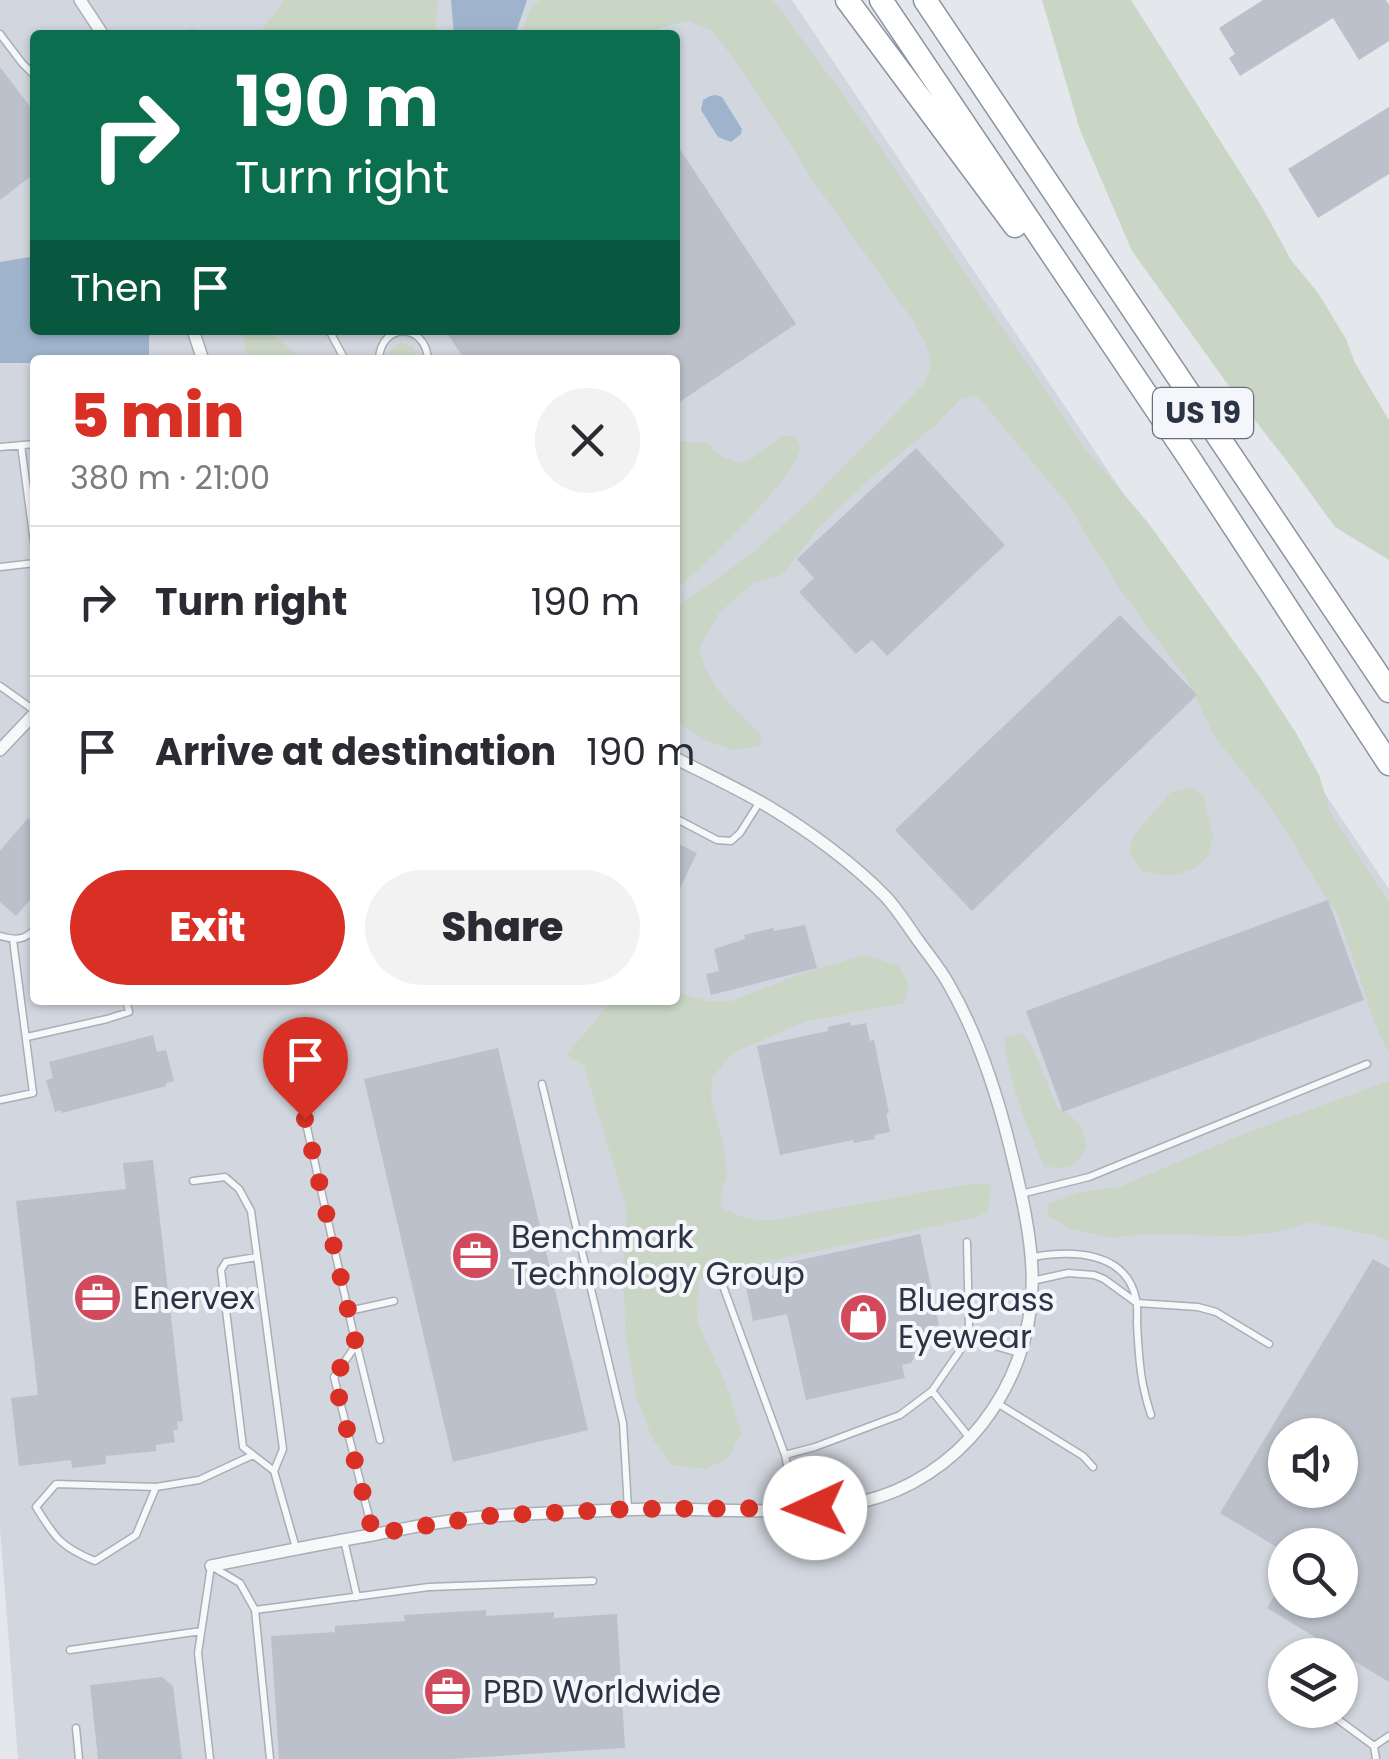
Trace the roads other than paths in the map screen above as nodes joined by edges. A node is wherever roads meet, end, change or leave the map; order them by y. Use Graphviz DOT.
graph roads {
  1 [pos="80,0"];
  2 [pos="847,0"];
  3 [pos="881,0"];
  4 [pos="925,0"];
  5 [pos="944,0"];
  6 [pos="100,30"];
  7 [pos="0,34"];
  8 [pos="30,71"];
  9 [pos="1017,136"];
  10 [pos="414,335"];
  11 [pos="427,355"];
  12 [pos="30,444"];
  13 [pos="21,445"];
  14 [pos="0,447"];
  15 [pos="1188,458"];
  16 [pos="30,512"];
  17 [pos="30,564"];
  18 [pos="0,567"];
  19 [pos="0,686"];
  20 [pos="1389,690"];
  21 [pos="30,708"];
  22 [pos="30,717"];
  23 [pos="0,750"];
  24 [pos="680,761"];
  25 [pos="1389,764"];
  26 [pos="759,802"];
  27 [pos="680,821"];
  28 [pos="30,934"];
  29 [pos="0,936"];
  30 [pos="14,940"];
  31 [pos="127,1005"];
  32 [pos="26,1037"];
  33 [pos="1367,1064"];
  34 [pos="542,1084"];
  35 [pos="0,1100"];
  36 [pos="305,1119"];
  37 [pos="193,1181"];
  38 [pos="1020,1194"];
  39 [pos="967,1242"];
  40 [pos="257,1257"];
  41 [pos="1031,1257"];
  42 [pos="1032,1280"];
  43 [pos="723,1286"];
  44 [pos="394,1301"];
  45 [pos="1138,1302"];
  46 [pos="349,1311"];
  47 [pos="965,1337"];
  48 [pos="1269,1344"];
  49 [pos="356,1345"];
  50 [pos="1020,1354"];
  51 [pos="932,1392"];
  52 [pos="998,1403"];
  53 [pos="1151,1416"];
  54 [pos="970,1438"];
  55 [pos="380,1440"];
  56 [pos="253,1455"];
  57 [pos="785,1456"];
  58 [pos="1093,1467"];
  59 [pos="274,1471"];
  60 [pos="156,1488"];
  61 [pos="788,1508"];
  62 [pos="628,1509"];
  63 [pos="373,1534"];
  64 [pos="344,1540"];
  65 [pos="297,1549"];
  66 [pos="211,1566"];
  67 [pos="593,1581"];
  68 [pos="357,1597"];
  69 [pos="255,1610"];
  70 [pos="201,1631"];
  71 [pos="70,1650"];
  72 [pos="76,1728"];
  73 [pos="1350,1728"];
  74 [pos="1389,1736"];
  75 [pos="1374,1746"];
  76 [pos="79,1759"];
  77 [pos="210,1759"];
  78 [pos="270,1759"];
  79 [pos="1376,1759"];
  1 -- 6 [label="street"];
  2 -- 15 [label="highway"];
  3 -- 15 [label="highway, US 19"];
  4 -- 9 [label="highway, US 19"];
  5 -- 9 [label="highway"];
  7 -- 8 [label="lane"];
  9 -- 20 [label="highway, US 19"];
  10 -- 11 [label="lane"];
  12 -- 13 [label="lane"];
  13 -- 14 [label="lane"];
  13 -- 16 [label="lane"];
  15 -- 25 [label="highway, US 19"];
  17 -- 18 [label="lane"];
  19 -- 21 [label="lane"];
  22 -- 23 [label="street"];
  24 -- 26 [label="street"];
  26 -- 27 [label="lane"];
  26 -- 38 [label="street"];
  28 -- 30 [label="lane"];
  29 -- 30 [label="lane"];
  30 -- 32 [label="lane"];
  31 -- 32 [label="lane"];
  32 -- 35 [label="lane"];
  33 -- 38 [label="lane"];
  34 -- 62 [label="lane"];
  36 -- 46 [label="lane"];
  37 -- 40 [label="lane"];
  38 -- 41 [label="street"];
  39 -- 47 [label="lane"];
  40 -- 56 [label="lane"];
  40 -- 59 [label="lane"];
  41 -- 42 [label="street"];
  41 -- 45 [label="lane"];
  42 -- 45 [label="lane"];
  42 -- 50 [label="street"];
  43 -- 57 [label="lane"];
  44 -- 46 [label="lane"];
  45 -- 48 [label="lane"];
  45 -- 53 [label="lane"];
  46 -- 49 [label="lane"];
  47 -- 50 [label="lane"];
  47 -- 51 [label="lane"];
  49 -- 55 [label="lane"];
  49 -- 63 [label="lane"];
  50 -- 52 [label="street"];
  51 -- 54 [label="lane"];
  51 -- 57 [label="lane"];
  52 -- 54 [label="street"];
  52 -- 58 [label="lane"];
  54 -- 61 [label="street"];
  56 -- 59 [label="lane"];
  56 -- 60 [label="lane"];
  57 -- 61 [label="lane"];
  59 -- 65 [label="lane"];
  60 -- 60 [label="lane"];
  61 -- 62 [label="street"];
  62 -- 63 [label="street"];
  63 -- 64 [label="street"];
  64 -- 65 [label="street"];
  64 -- 68 [label="lane"];
  65 -- 66 [label="street"];
  66 -- 69 [label="lane"];
  66 -- 70 [label="lane"];
  67 -- 68 [label="lane"];
  68 -- 69 [label="lane"];
  69 -- 78 [label="lane"];
  70 -- 71 [label="lane"];
  70 -- 77 [label="lane"];
  72 -- 76 [label="lane"];
  73 -- 75 [label="lane"];
  74 -- 75 [label="lane"];
  75 -- 79 [label="lane"];
}
